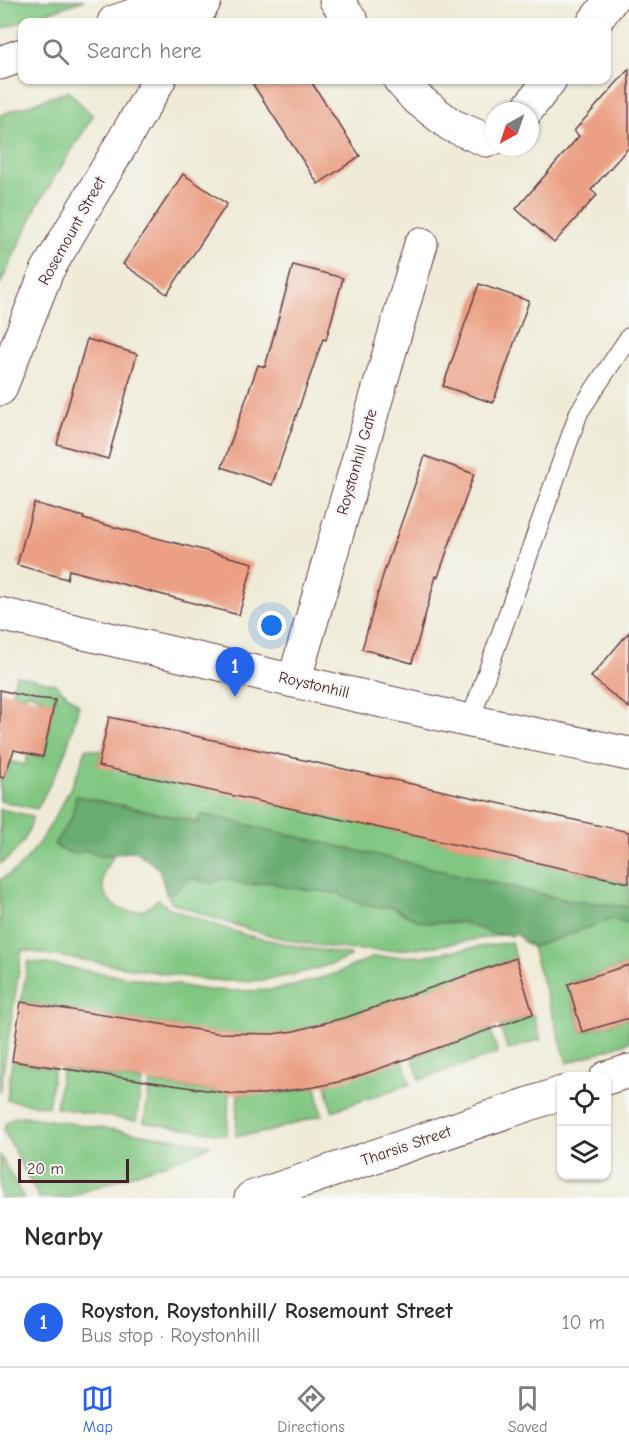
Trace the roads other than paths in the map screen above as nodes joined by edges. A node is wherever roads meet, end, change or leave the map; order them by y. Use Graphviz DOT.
graph roads {
  1 [pos="178,0"];
  2 [pos="205,0"];
  3 [pos="336,0"];
  4 [pos="611,0"];
  5 [pos="126,18"];
  6 [pos="194,18"];
  7 [pos="349,18"];
  8 [pos="597,18"];
  9 [pos="18,56"];
  10 [pos="0,63"];
  11 [pos="157,84"];
  12 [pos="404,84"];
  13 [pos="547,84"];
  14 [pos="533,102"];
  15 [pos="485,140"];
  16 [pos="421,244"];
  17 [pos="629,337"];
  18 [pos="0,389"];
  19 [pos="0,614"];
  20 [pos="294,681"];
  21 [pos="470,721"];
  22 [pos="629,754"];
  23 [pos="629,1071"];
  24 [pos="611,1076"];
  25 [pos="557,1094"];
  26 [pos="251,1198"];
  1 -- 5 [label="street"];
  2 -- 6 [label="street"];
  3 -- 7 [label="street"];
  4 -- 8 [label="street"];
  9 -- 10 [label="street"];
  11 -- 18 [label="street, Rosemount Street"];
  12 -- 15 [label="street"];
  13 -- 14 [label="street"];
  16 -- 20 [label="street, Roystonhill Gate"];
  17 -- 21 [label="lane"];
  19 -- 20 [label="street, Roystonhill"];
  20 -- 21 [label="street, Roystonhill"];
  21 -- 22 [label="street, Roystonhill"];
  23 -- 24 [label="street"];
  25 -- 26 [label="street, Tharsis Street"];
}
